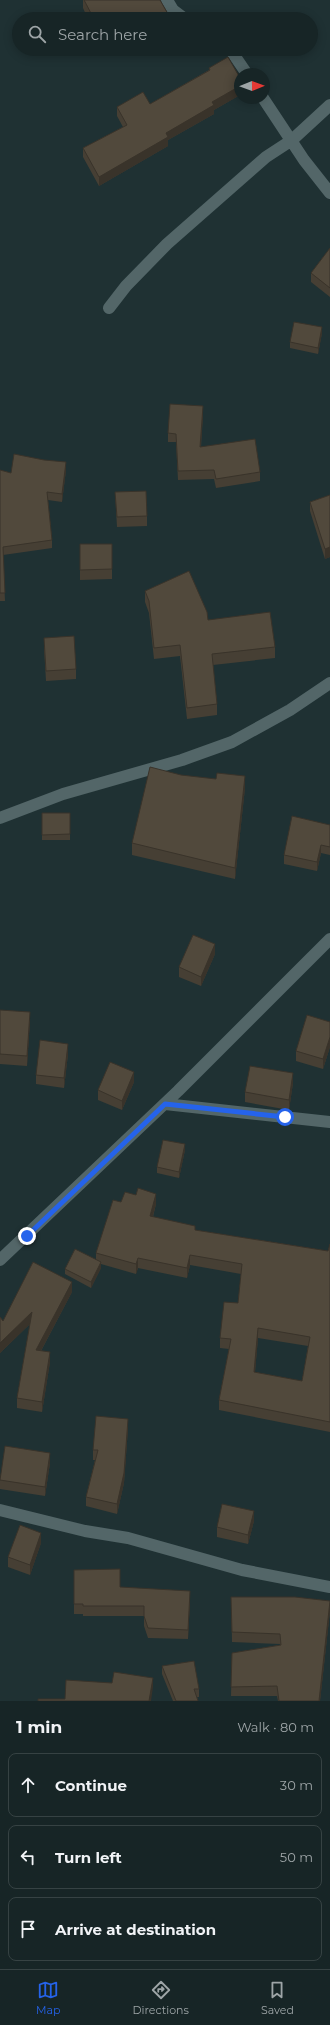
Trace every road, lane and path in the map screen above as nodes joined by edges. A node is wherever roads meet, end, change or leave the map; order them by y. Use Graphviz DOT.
graph roads {
  1 [pos="167,0"];
  2 [pos="175,12"];
  3 [pos="235,56"];
  4 [pos="243,68"];
  5 [pos="267,104"];
  6 [pos="330,105"];
  7 [pos="292,140"];
  8 [pos="330,193"];
  9 [pos="109,308"];
  10 [pos="330,683"];
  11 [pos="0,818"];
  12 [pos="330,939"];
  13 [pos="165,1104"];
  14 [pos="330,1122"];
  15 [pos="0,1260"];
  16 [pos="0,1510"];
  17 [pos="330,1587"];
  1 -- 2 [label="street"];
  3 -- 4 [label="street"];
  5 -- 7 [label="street"];
  6 -- 7 [label="street"];
  7 -- 8 [label="street"];
  7 -- 9 [label="street"];
  10 -- 11 [label="street"];
  12 -- 13 [label="street"];
  13 -- 14 [label="street"];
  13 -- 15 [label="street"];
  16 -- 17 [label="street"];
}
